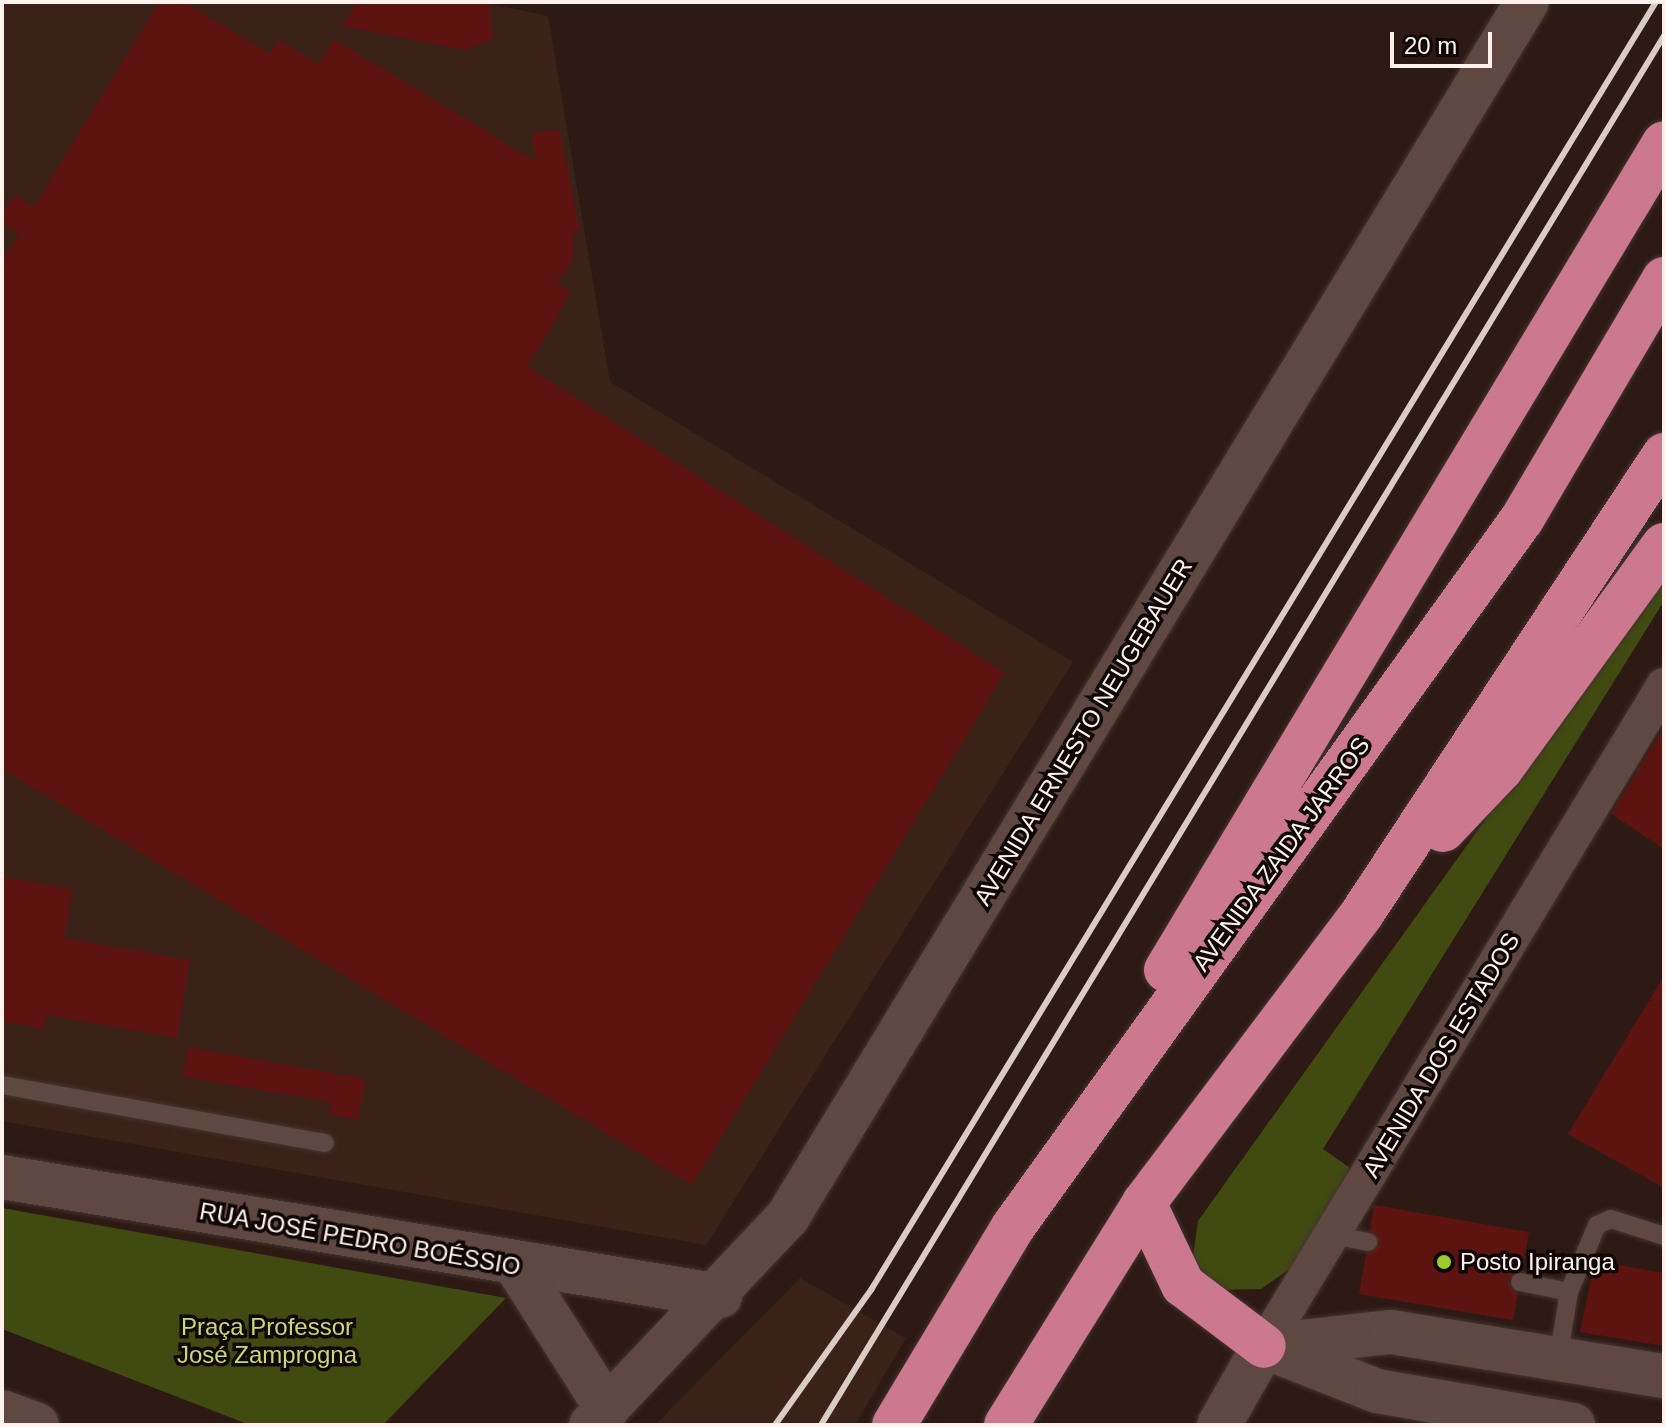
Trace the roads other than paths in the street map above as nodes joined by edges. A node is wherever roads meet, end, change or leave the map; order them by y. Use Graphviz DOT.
graph roads {
  1 [pos="1527,2"];
  2 [pos="1664,143"];
  3 [pos="1664,279"];
  4 [pos="1664,455"];
  5 [pos="1664,545"];
  6 [pos="1664,686"];
  7 [pos="1361,915"];
  8 [pos="2,1085"];
  9 [pos="325,1143"];
  10 [pos="2,1177"];
  11 [pos="1144,1203"];
  12 [pos="1013,1227"];
  13 [pos="1332,1235"];
  14 [pos="1664,1236"];
  15 [pos="1368,1242"];
  16 [pos="517,1267"];
  17 [pos="1520,1282"];
  18 [pos="1569,1292"];
  19 [pos="720,1296"];
  20 [pos="1264,1346"];
  21 [pos="1558,1359"];
  22 [pos="1664,1376"];
  23 [pos="2,1412"];
  24 [pos="599,1417"];
  25 [pos="37,1425"];
  26 [pos="894,1425"];
  27 [pos="1006,1425"];
  28 [pos="1219,1425"];
  29 [pos="1573,1425"];
  1 -- 19 [label="main road, AVENIDA ERNESTO NEUGEBAUER"];
  2 -- 12 [label="highway"];
  3 -- 12 [label="highway, AVENIDA ZAIDA JARROS"];
  4 -- 7 [label="highway"];
  5 -- 7 [label="highway"];
  6 -- 13 [label="street, AVENIDA DOS ESTADOS"];
  7 -- 11 [label="highway"];
  8 -- 9 [label="lane"];
  10 -- 16 [label="main road, RUA JOSÉ PEDRO BOÉSSIO"];
  11 -- 20 [label="highway"];
  11 -- 27 [label="highway"];
  12 -- 26 [label="highway, AVENIDA ZAIDA JARROS"];
  13 -- 15 [label="lane"];
  13 -- 20 [label="street, AVENIDA DOS ESTADOS"];
  14 -- 18 [label="lane"];
  16 -- 19 [label="main road, RUA JOSÉ PEDRO BOÉSSIO"];
  16 -- 24 [label="main road"];
  17 -- 18 [label="lane"];
  18 -- 21 [label="lane"];
  19 -- 24 [label="main road, AVENIDA ERNESTO NEUGEBAUER"];
  20 -- 21 [label="main road"];
  20 -- 28 [label="main road, AVENIDA DOS ESTADOS"];
  20 -- 29 [label="main road"];
  21 -- 22 [label="main road"];
  23 -- 25 [label="main road"];
}
